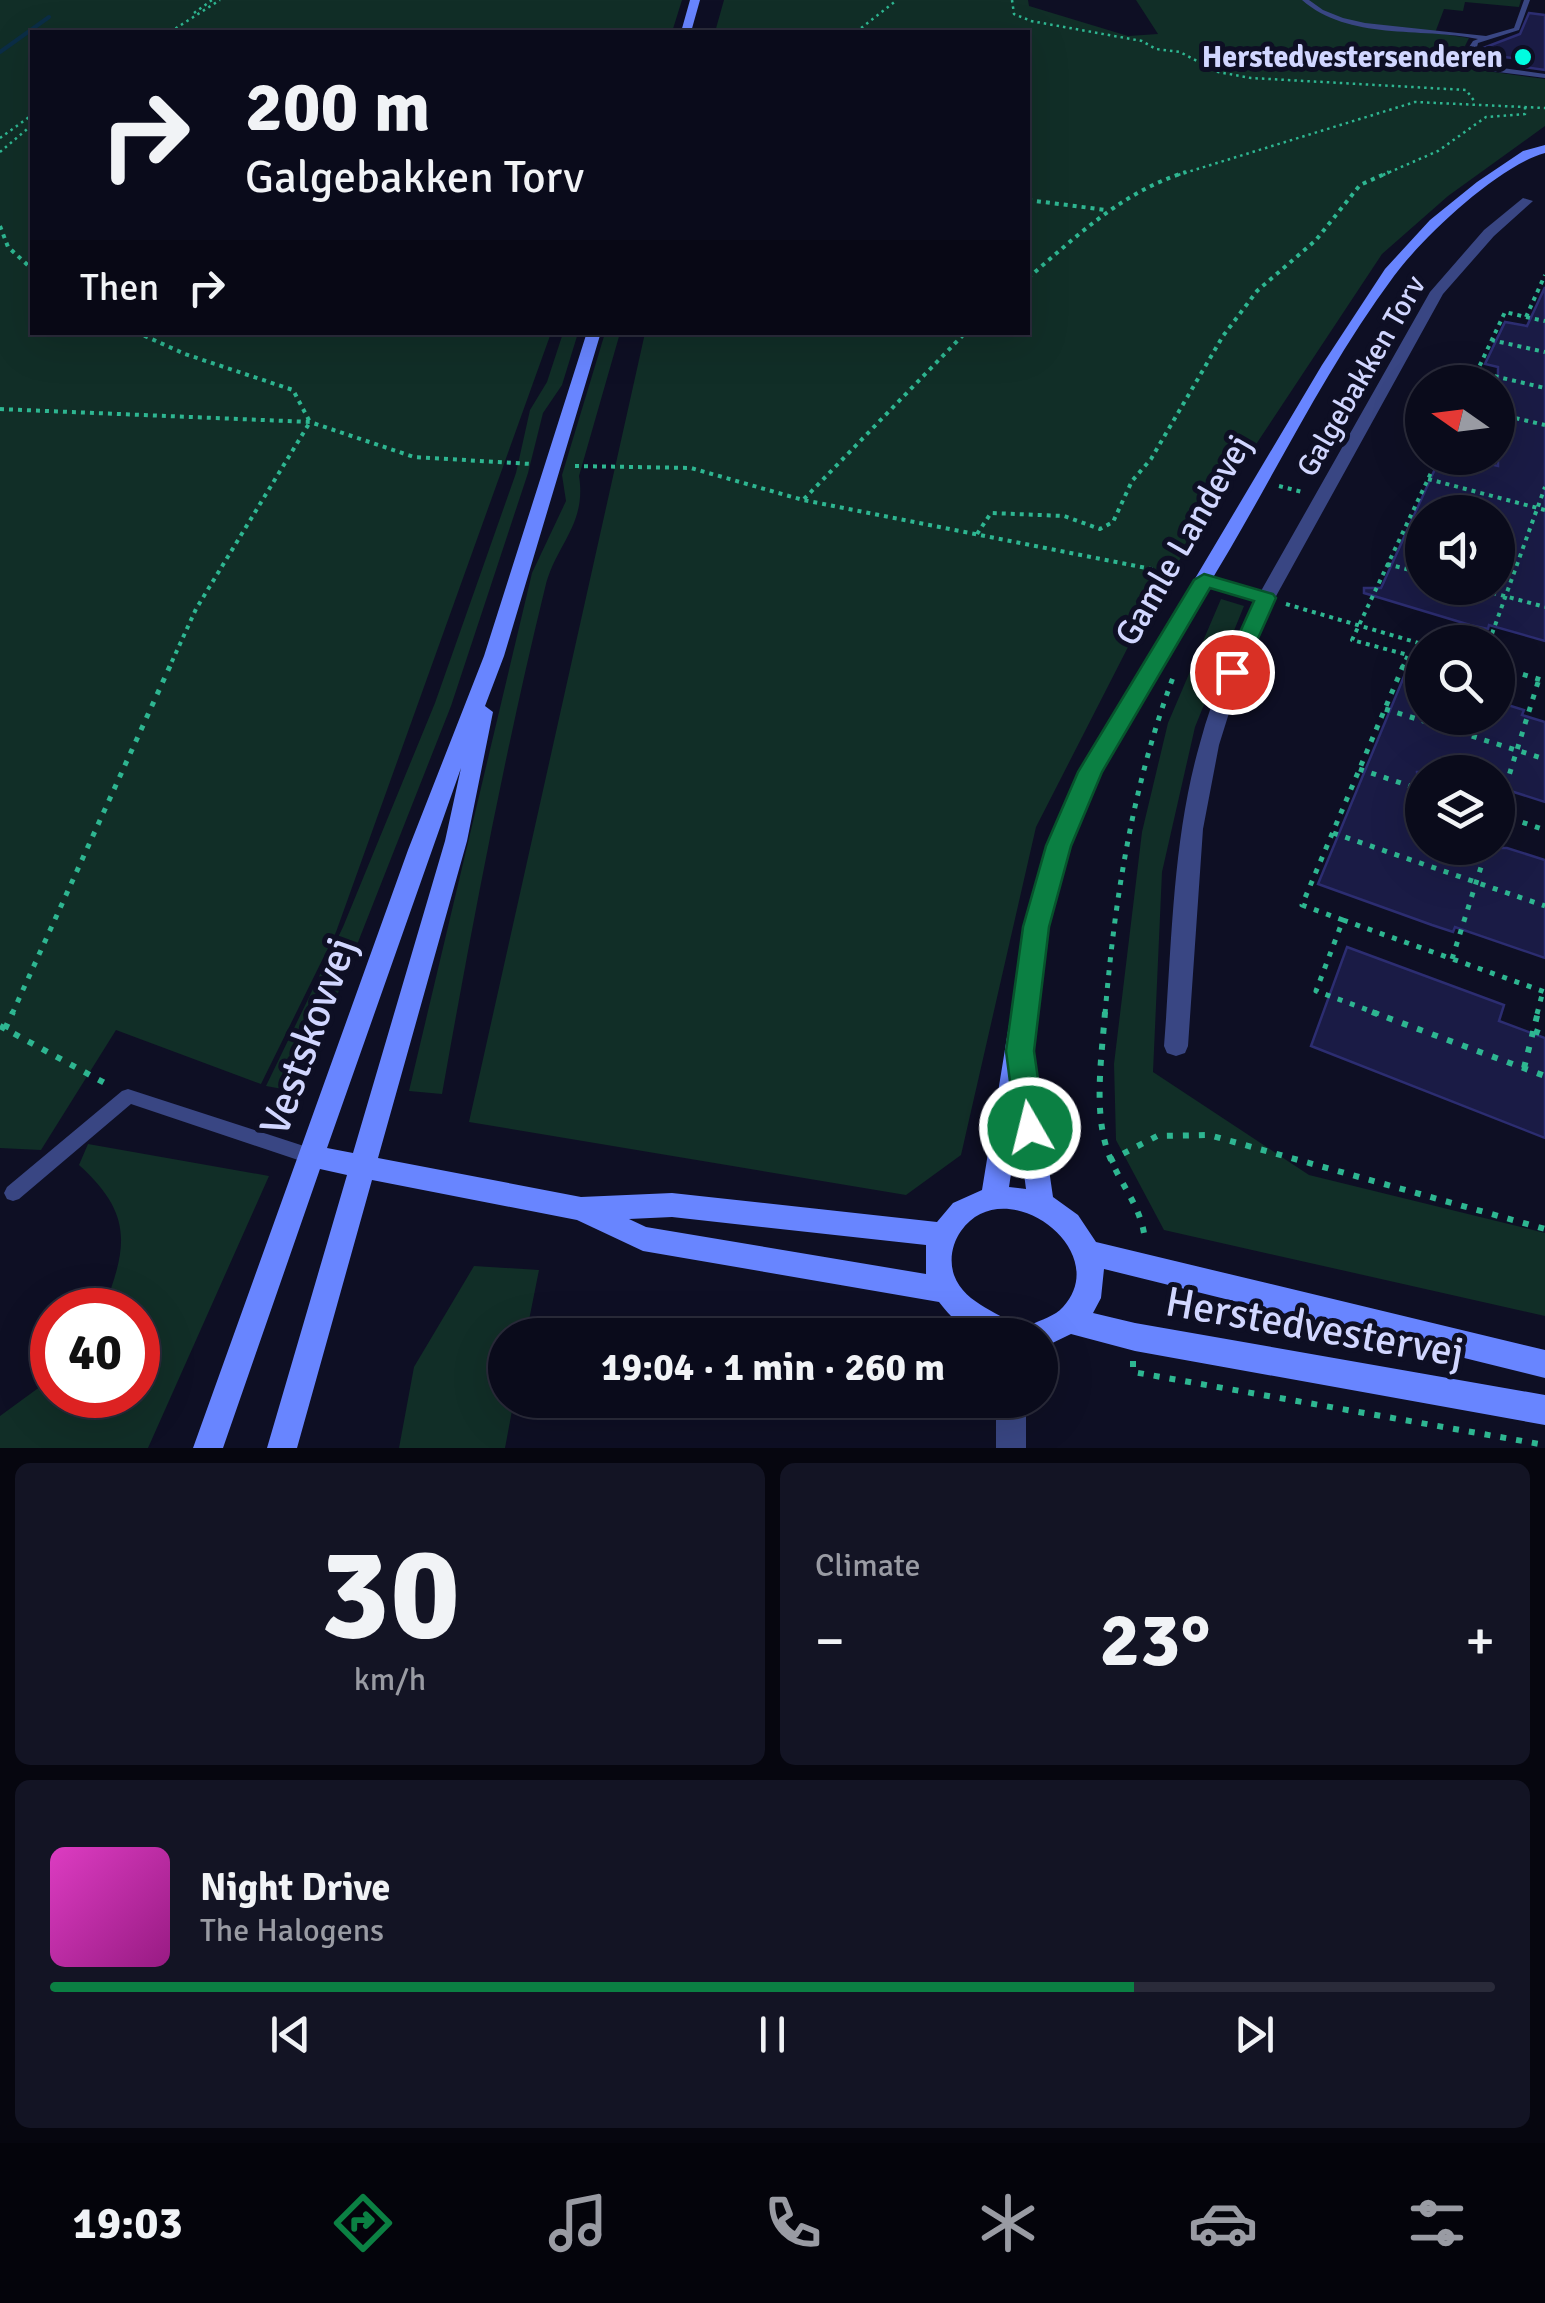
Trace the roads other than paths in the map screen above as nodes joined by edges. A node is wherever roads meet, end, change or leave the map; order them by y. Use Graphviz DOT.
graph roads {
  1 [pos="696,0"];
  2 [pos="1305,0"];
  3 [pos="1527,0"];
  4 [pos="687,30"];
  5 [pos="1488,40"];
  6 [pos="1545,76"];
  7 [pos="1545,149"];
  8 [pos="1527,201"];
  9 [pos="593,335"];
  10 [pos="1204,580"];
  11 [pos="1266,598"];
  12 [pos="494,656"];
  13 [pos="1176,1046"];
  14 [pos="1020,1051"];
  15 [pos="310,1156"];
  16 [pos="363,1167"];
  17 [pos="13,1193"];
  18 [pos="994,1198"];
  19 [pos="1041,1204"];
  20 [pos="582,1209"];
  21 [pos="942,1235"];
  22 [pos="1088,1253"];
  23 [pos="945,1290"];
  24 [pos="970,1318"];
  25 [pos="1071,1320"];
  26 [pos="1058,1326"];
  27 [pos="1545,1364"];
  28 [pos="1545,1410"];
  29 [pos="1011,1418"];
  30 [pos="208,1448"];
  31 [pos="282,1448"];
  32 [pos="1011,1448"];
  1 -- 4 [label="street"];
  2 -- 5 [label="lane"];
  3 -- 5 [label="lane"];
  5 -- 6 [label="lane"];
  7 -- 10 [label="street, Gamle Landevej"];
  8 -- 11 [label="street, Galgebakken Torv"];
  9 -- 12 [label="street, Vestskovvej"];
  10 -- 11 [label="street"];
  10 -- 14 [label="street, Gamle Landevej"];
  11 -- 13 [label="street, Galgebakken Torv"];
  12 -- 15 [label="street, Vestskovvej"];
  12 -- 16 [label="street, Vestskovvej"];
  14 -- 18 [label="street, Gamle Landevej"];
  14 -- 19 [label="street, Gamle Landevej"];
  15 -- 16 [label="street"];
  15 -- 17 [label="lane"];
  15 -- 30 [label="street, Vestskovvej"];
  16 -- 20 [label="street"];
  16 -- 31 [label="street, Vestskovvej"];
  18 -- 19 [label="street"];
  18 -- 21 [label="street"];
  19 -- 22 [label="street"];
  20 -- 21 [label="street"];
  20 -- 23 [label="street"];
  21 -- 23 [label="street"];
  22 -- 25 [label="street"];
  22 -- 27 [label="street, Herstedvestervej"];
  23 -- 24 [label="street"];
  25 -- 26 [label="street"];
  25 -- 28 [label="street, Herstedvestervej"];
  29 -- 32 [label="street"];
}
